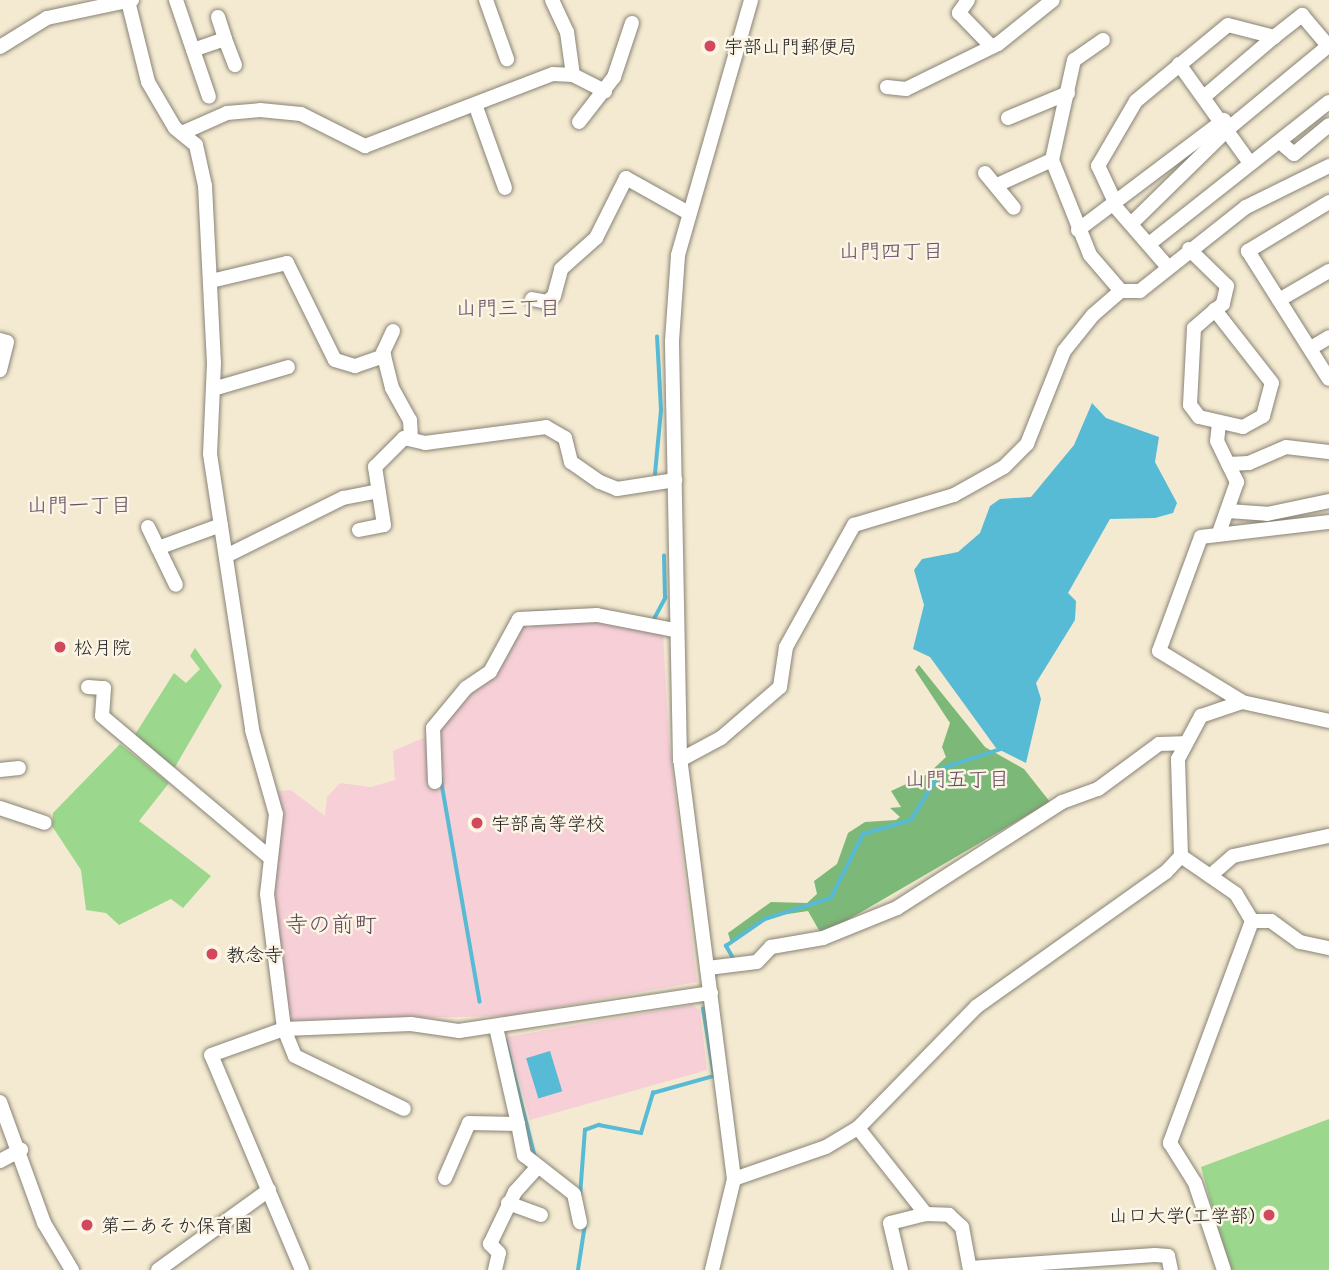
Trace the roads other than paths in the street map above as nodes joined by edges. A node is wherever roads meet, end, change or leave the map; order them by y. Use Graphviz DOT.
graph roads {
  1 [pos="176,0"];
  2 [pos="486,0"];
  3 [pos="552,0"];
  4 [pos="751,0"];
  5 [pos="968,0"];
  6 [pos="1053,0"];
  7 [pos="130,1"];
  8 [pos="103,3"];
  9 [pos="218,17"];
  10 [pos="632,23"];
  11 [pos="1274,37"];
  12 [pos="225,39"];
  13 [pos="1103,40"];
  14 [pos="1,43"];
  15 [pos="992,47"];
  16 [pos="1329,47"];
  17 [pos="193,50"];
  18 [pos="507,59"];
  19 [pos="1179,64"];
  20 [pos="235,65"];
  21 [pos="573,75"];
  22 [pos="887,87"];
  23 [pos="605,91"];
  24 [pos="1068,93"];
  25 [pos="1206,94"];
  26 [pos="209,97"];
  27 [pos="1329,103"];
  28 [pos="477,107"];
  29 [pos="1008,118"];
  30 [pos="579,122"];
  31 [pos="1226,124"];
  32 [pos="1329,125"];
  33 [pos="182,133"];
  34 [pos="1280,142"];
  35 [pos="1052,160"];
  36 [pos="1250,163"];
  37 [pos="1329,166"];
  38 [pos="985,173"];
  39 [pos="997,185"];
  40 [pos="505,188"];
  41 [pos="1329,202"];
  42 [pos="1114,203"];
  43 [pos="1014,208"];
  44 [pos="689,213"];
  45 [pos="1131,224"];
  46 [pos="1078,230"];
  47 [pos="1149,244"];
  48 [pos="1189,249"];
  49 [pos="1167,266"];
  50 [pos="1329,271"];
  51 [pos="211,281"];
  52 [pos="1121,291"];
  53 [pos="533,299"];
  54 [pos="1279,300"];
  55 [pos="1215,310"];
  56 [pos="393,331"];
  57 [pos="1329,337"];
  58 [pos="0,340"];
  59 [pos="1311,348"];
  60 [pos="384,356"];
  61 [pos="288,367"];
  62 [pos="0,370"];
  63 [pos="1329,379"];
  64 [pos="213,389"];
  65 [pos="1219,423"];
  66 [pos="411,438"];
  67 [pos="1329,452"];
  68 [pos="1228,464"];
  69 [pos="675,480"];
  70 [pos="378,491"];
  71 [pos="1329,501"];
  72 [pos="1228,510"];
  73 [pos="1329,522"];
  74 [pos="220,525"];
  75 [pos="148,527"];
  76 [pos="359,530"];
  77 [pos="1220,530"];
  78 [pos="158,548"];
  79 [pos="226,556"];
  80 [pos="176,585"];
  81 [pos="674,630"];
  82 [pos="88,687"];
  83 [pos="1242,702"];
  84 [pos="1329,721"];
  85 [pos="1182,743"];
  86 [pos="680,760"];
  87 [pos="19,768"];
  88 [pos="0,770"];
  89 [pos="435,782"];
  90 [pos="0,808"];
  91 [pos="45,823"];
  92 [pos="1329,835"];
  93 [pos="268,856"];
  94 [pos="1181,856"];
  95 [pos="1210,876"];
  96 [pos="1252,921"];
  97 [pos="1329,948"];
  98 [pos="708,968"];
  99 [pos="710,993"];
  100 [pos="496,1027"];
  101 [pos="284,1029"];
  102 [pos="0,1102"];
  103 [pos="404,1109"];
  104 [pos="518,1124"];
  105 [pos="858,1128"];
  106 [pos="21,1150"];
  107 [pos="0,1161"];
  108 [pos="537,1169"];
  109 [pos="445,1178"];
  110 [pos="734,1179"];
  111 [pos="269,1190"];
  112 [pos="508,1203"];
  113 [pos="926,1214"];
  114 [pos="541,1215"];
  115 [pos="580,1222"];
  116 [pos="970,1269"];
  117 [pos="72,1270"];
  118 [pos="158,1270"];
  119 [pos="302,1270"];
  120 [pos="495,1270"];
  121 [pos="712,1270"];
  122 [pos="901,1270"];
  123 [pos="1171,1270"];
  124 [pos="1224,1270"];
  1 -- 17 [label="street"];
  2 -- 18 [label="street"];
  3 -- 21 [label="street"];
  4 -- 44 [label="street"];
  5 -- 15 [label="street"];
  6 -- 15 [label="street"];
  7 -- 8 [label="street"];
  7 -- 33 [label="street"];
  8 -- 14 [label="street"];
  9 -- 12 [label="street"];
  10 -- 23 [label="street"];
  11 -- 16 [label="street"];
  11 -- 19 [label="street"];
  11 -- 25 [label="street"];
  12 -- 17 [label="street"];
  12 -- 20 [label="street"];
  13 -- 24 [label="street"];
  15 -- 22 [label="street"];
  16 -- 31 [label="street"];
  17 -- 26 [label="street"];
  19 -- 25 [label="street"];
  19 -- 42 [label="street"];
  21 -- 23 [label="street"];
  21 -- 28 [label="street"];
  23 -- 30 [label="street"];
  24 -- 29 [label="street"];
  24 -- 35 [label="street"];
  25 -- 31 [label="street"];
  27 -- 34 [label="street"];
  28 -- 33 [label="street"];
  28 -- 40 [label="street"];
  31 -- 36 [label="street"];
  31 -- 42 [label="street"];
  31 -- 45 [label="street"];
  32 -- 34 [label="street"];
  33 -- 51 [label="street"];
  34 -- 36 [label="street"];
  35 -- 39 [label="street"];
  35 -- 46 [label="street"];
  36 -- 47 [label="street"];
  37 -- 48 [label="street"];
  38 -- 39 [label="street"];
  39 -- 43 [label="street"];
  41 -- 54 [label="street"];
  42 -- 45 [label="street"];
  42 -- 46 [label="street"];
  44 -- 53 [label="street"];
  44 -- 69 [label="street"];
  45 -- 47 [label="street"];
  46 -- 52 [label="street"];
  47 -- 49 [label="street"];
  48 -- 49 [label="street"];
  48 -- 55 [label="street"];
  49 -- 52 [label="street"];
  50 -- 54 [label="street"];
  51 -- 60 [label="street"];
  51 -- 64 [label="street"];
  52 -- 86 [label="street"];
  54 -- 59 [label="street"];
  55 -- 65 [label="street"];
  55 -- 65 [label="street"];
  56 -- 60 [label="street"];
  57 -- 59 [label="street"];
  58 -- 62 [label="street"];
  59 -- 63 [label="street"];
  60 -- 66 [label="street"];
  61 -- 64 [label="street"];
  64 -- 74 [label="street"];
  65 -- 68 [label="street"];
  66 -- 69 [label="street"];
  66 -- 70 [label="street"];
  67 -- 68 [label="street"];
  68 -- 72 [label="street"];
  69 -- 81 [label="street"];
  70 -- 76 [label="street"];
  70 -- 79 [label="street"];
  71 -- 72 [label="street"];
  72 -- 77 [label="street"];
  73 -- 77 [label="street"];
  74 -- 78 [label="street"];
  74 -- 79 [label="street"];
  75 -- 78 [label="street"];
  77 -- 83 [label="street"];
  78 -- 80 [label="street"];
  79 -- 93 [label="street"];
  81 -- 86 [label="street"];
  81 -- 89 [label="street"];
  82 -- 93 [label="street"];
  83 -- 84 [label="street"];
  83 -- 85 [label="street"];
  85 -- 94 [label="street"];
  85 -- 98 [label="street"];
  86 -- 98 [label="street"];
  87 -- 88 [label="street"];
  90 -- 91 [label="street"];
  92 -- 95 [label="street"];
  93 -- 101 [label="street"];
  94 -- 95 [label="street"];
  94 -- 105 [label="street"];
  95 -- 96 [label="street"];
  96 -- 97 [label="street"];
  96 -- 124 [label="street"];
  98 -- 99 [label="street"];
  99 -- 100 [label="street"];
  99 -- 110 [label="street"];
  100 -- 101 [label="street"];
  100 -- 104 [label="street"];
  101 -- 103 [label="street"];
  101 -- 111 [label="street"];
  102 -- 106 [label="street"];
  104 -- 108 [label="street"];
  104 -- 109 [label="street"];
  105 -- 110 [label="street"];
  105 -- 113 [label="street"];
  106 -- 107 [label="street"];
  106 -- 117 [label="street"];
  108 -- 112 [label="street"];
  108 -- 115 [label="street"];
  110 -- 121 [label="street"];
  111 -- 118 [label="street"];
  111 -- 119 [label="street"];
  112 -- 114 [label="street"];
  112 -- 120 [label="street"];
  113 -- 116 [label="street"];
  113 -- 122 [label="street"];
  116 -- 123 [label="street"];
}
